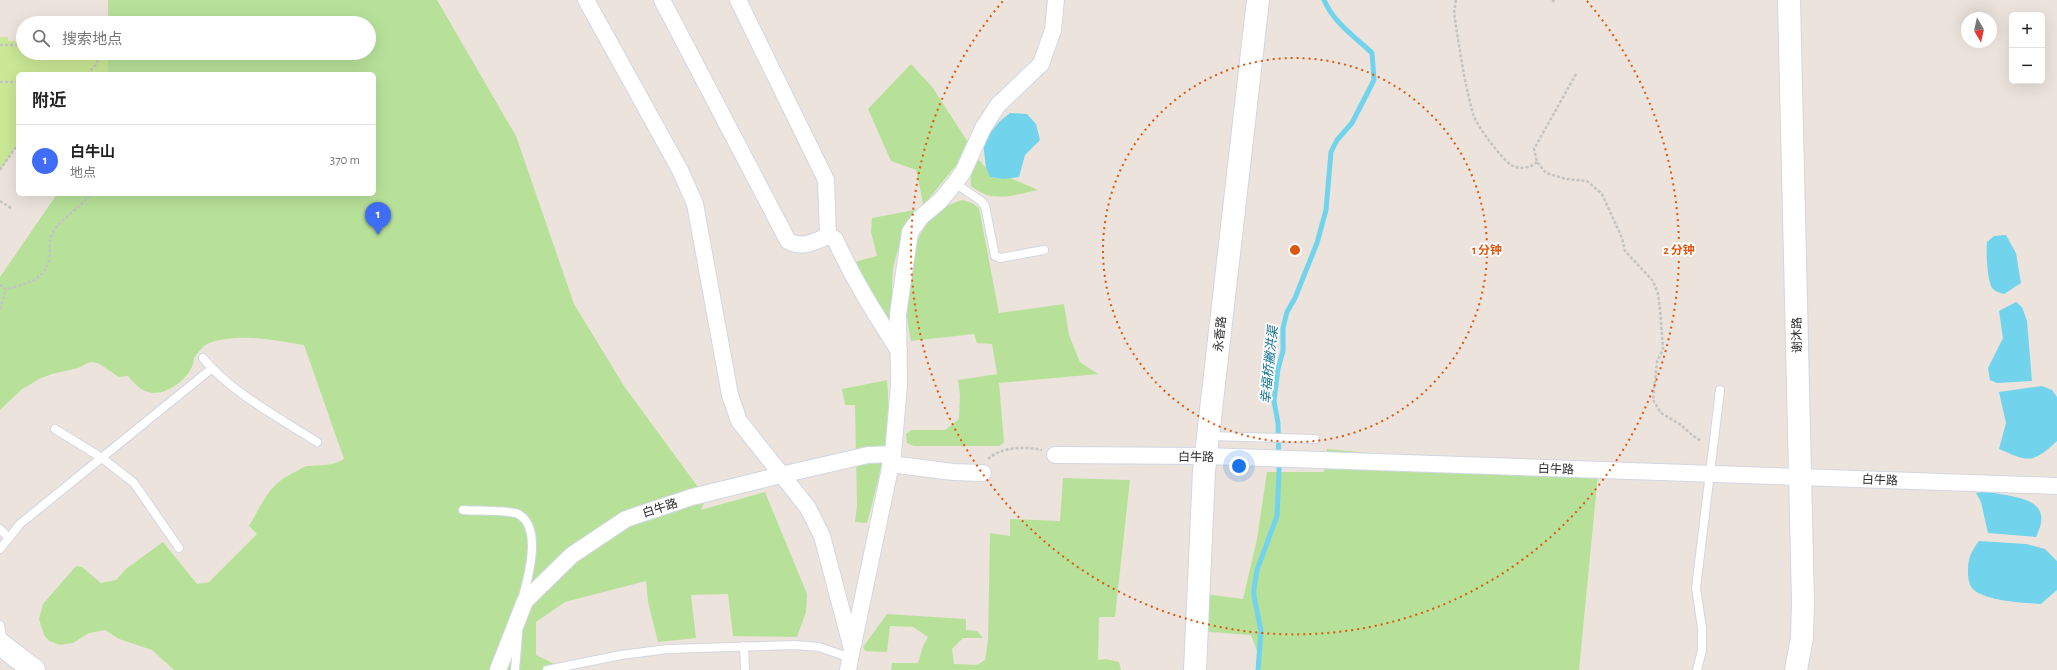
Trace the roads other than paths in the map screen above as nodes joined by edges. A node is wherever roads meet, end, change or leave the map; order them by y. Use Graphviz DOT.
graph roads {
  1 [pos="586,0"];
  2 [pos="662,0"];
  3 [pos="738,0"];
  4 [pos="1056,0"];
  5 [pos="1258,0"];
  6 [pos="1789,0"];
  7 [pos="956,183"];
  8 [pos="828,236"];
  9 [pos="1044,250"];
  10 [pos="899,351"];
  11 [pos="203,358"];
  12 [pos="212,369"];
  13 [pos="1720,390"];
  14 [pos="55,429"];
  15 [pos="1315,439"];
  16 [pos="317,442"];
  17 [pos="1207,446"];
  18 [pos="1055,455"];
  19 [pos="102,458"];
  20 [pos="892,459"];
  21 [pos="983,473"];
  22 [pos="1710,474"];
  23 [pos="781,475"];
  24 [pos="1800,477"];
  25 [pos="2057,486"];
  26 [pos="463,510"];
  27 [pos="0,530"];
  28 [pos="9,538"];
  29 [pos="179,548"];
  30 [pos="0,549"];
  31 [pos="520,615"];
  32 [pos="0,625"];
  33 [pos="744,646"];
  34 [pos="852,648"];
  35 [pos="1,651"];
  36 [pos="11,670"];
  37 [pos="34,670"];
  38 [pos="498,670"];
  39 [pos="515,670"];
  40 [pos="547,670"];
  41 [pos="745,670"];
  42 [pos="848,670"];
  43 [pos="1195,670"];
  44 [pos="1698,670"];
  45 [pos="1796,670"];
  1 -- 23 [label="street"];
  2 -- 8 [label="street"];
  3 -- 8 [label="street"];
  4 -- 7 [label="street"];
  5 -- 17 [label="main road, 永香路"];
  6 -- 24 [label="main road, 谢沐路"];
  7 -- 9 [label="lane"];
  7 -- 10 [label="street"];
  8 -- 10 [label="street"];
  10 -- 20 [label="street"];
  11 -- 12 [label="lane"];
  12 -- 16 [label="lane"];
  12 -- 19 [label="lane"];
  13 -- 22 [label="lane"];
  14 -- 19 [label="lane"];
  15 -- 17 [label="lane"];
  17 -- 18 [label="street, 白牛路"];
  17 -- 22 [label="street, 白牛路"];
  17 -- 43 [label="main road, 永香路"];
  19 -- 28 [label="lane"];
  19 -- 29 [label="lane"];
  20 -- 21 [label="street, 白牛路"];
  20 -- 23 [label="street, 白牛路"];
  20 -- 34 [label="street"];
  22 -- 24 [label="street, 白牛路"];
  22 -- 44 [label="lane"];
  23 -- 31 [label="street, 白牛路"];
  23 -- 34 [label="street"];
  24 -- 25 [label="street, 白牛路"];
  24 -- 45 [label="main road, 谢沐路"];
  26 -- 31 [label="lane"];
  27 -- 28 [label="lane"];
  28 -- 30 [label="lane"];
  31 -- 38 [label="street, 白牛路"];
  31 -- 39 [label="lane"];
  32 -- 35 [label="lane"];
  33 -- 34 [label="lane"];
  33 -- 40 [label="lane"];
  33 -- 41 [label="lane"];
  34 -- 42 [label="street"];
  35 -- 36 [label="main road"];
  35 -- 37 [label="main road"];
}
